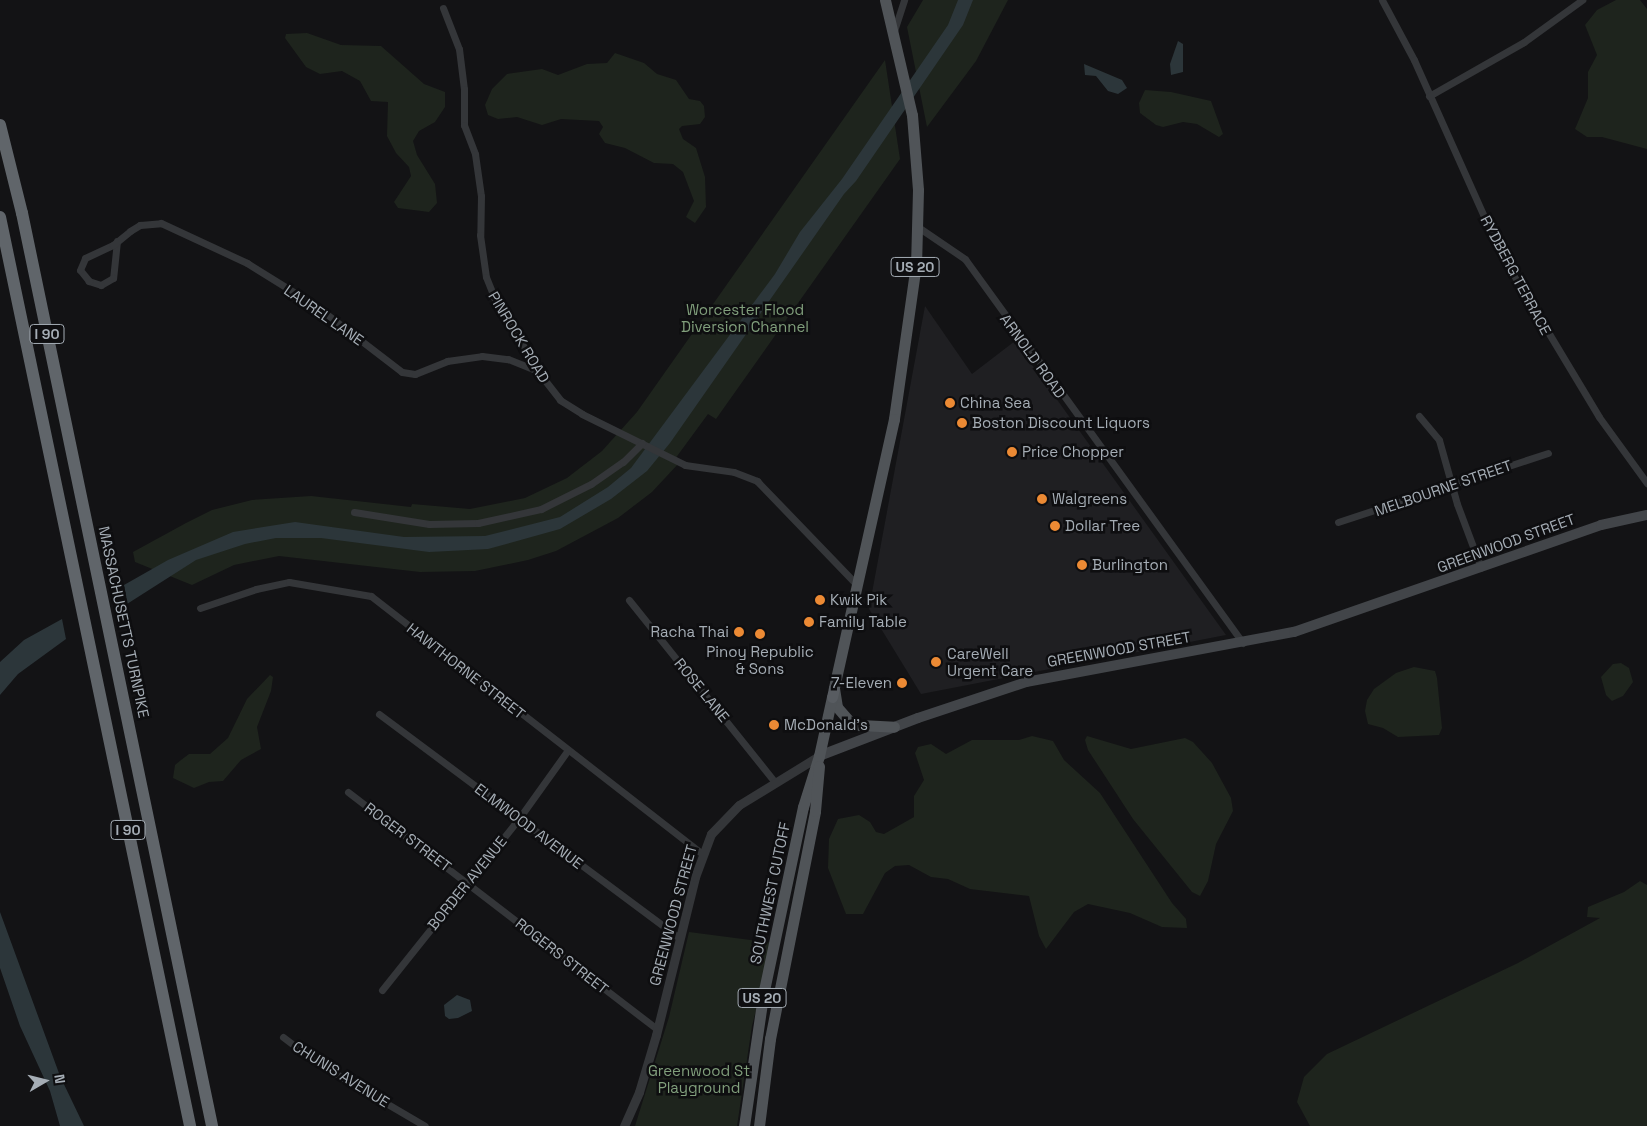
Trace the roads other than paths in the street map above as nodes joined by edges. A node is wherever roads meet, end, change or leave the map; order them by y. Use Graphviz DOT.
graph roads {
  1 [pos="885,0"];
  2 [pos="904,0"];
  3 [pos="1382,0"];
  4 [pos="1582,0"];
  5 [pos="443,8"];
  6 [pos="894,31"];
  7 [pos="1429,96"];
  8 [pos="0,125"];
  9 [pos="0,217"];
  10 [pos="918,227"];
  11 [pos="117,241"];
  12 [pos="538,371"];
  13 [pos="1419,416"];
  14 [pos="643,444"];
  15 [pos="1548,453"];
  16 [pos="1647,483"];
  17 [pos="1452,485"];
  18 [pos="354,512"];
  19 [pos="1647,515"];
  20 [pos="1338,522"];
  21 [pos="1481,568"];
  22 [pos="856,585"];
  23 [pos="629,600"];
  24 [pos="200,608"];
  25 [pos="1243,643"];
  26 [pos="833,692"];
  27 [pos="379,714"];
  28 [pos="894,727"];
  29 [pos="568,750"];
  30 [pos="819,756"];
  31 [pos="774,782"];
  32 [pos="348,792"];
  33 [pos="520,817"];
  34 [pos="702,854"];
  35 [pos="468,883"];
  36 [pos="680,938"];
  37 [pos="382,990"];
  38 [pos="658,1029"];
  39 [pos="283,1037"];
  40 [pos="190,1126"];
  41 [pos="212,1126"];
  42 [pos="425,1126"];
  43 [pos="624,1126"];
  44 [pos="744,1126"];
  45 [pos="759,1126"];
  1 -- 6 [label="main road, US 20"];
  2 -- 6 [label="street"];
  3 -- 7 [label="street, RYDBERG TERRACE"];
  4 -- 7 [label="street"];
  5 -- 12 [label="street, PINROCK ROAD"];
  6 -- 10 [label="main road, US 20"];
  7 -- 16 [label="street, RYDBERG TERRACE"];
  8 -- 41 [label="highway, MASSACHUSETTS TURNPIKE / I 90"];
  9 -- 40 [label="highway, I 90"];
  10 -- 22 [label="main road, SOUTHWEST CUTOFF / US 20"];
  10 -- 25 [label="street, ARNOLD ROAD"];
  11 -- 11 [label="street, LAUREL LANE"];
  11 -- 12 [label="street, LAUREL LANE"];
  12 -- 14 [label="street, PINROCK ROAD"];
  13 -- 17 [label="street"];
  14 -- 18 [label="street"];
  14 -- 22 [label="street, PINROCK ROAD"];
  15 -- 17 [label="street, MELBOURNE STREET"];
  17 -- 20 [label="street, MELBOURNE STREET"];
  17 -- 21 [label="street"];
  19 -- 21 [label="main road, GREENWOOD STREET"];
  21 -- 25 [label="main road, GREENWOOD STREET"];
  22 -- 26 [label="main road, SOUTHWEST CUTOFF / US 20"];
  23 -- 31 [label="street, ROSE LANE"];
  24 -- 29 [label="street, HAWTHORNE STREET"];
  25 -- 28 [label="main road, GREENWOOD STREET"];
  26 -- 28 [label="main road"];
  26 -- 30 [label="main road, SOUTHWEST CUTOFF / US 20"];
  27 -- 33 [label="street, ELMWOOD AVENUE"];
  28 -- 30 [label="main road, GREENWOOD STREET"];
  29 -- 33 [label="street, BORDER AVENUE"];
  29 -- 34 [label="street, HAWTHORNE STREET"];
  30 -- 31 [label="street, GREENWOOD STREET"];
  30 -- 44 [label="main road, SOUTHWEST CUTOFF / US 20"];
  30 -- 45 [label="main road, SOUTHWEST CUTOFF / US 20"];
  31 -- 34 [label="street, GREENWOOD STREET"];
  32 -- 35 [label="street, ROGER STREET"];
  33 -- 35 [label="street, BORDER AVENUE"];
  33 -- 36 [label="street, ELMWOOD AVENUE"];
  34 -- 36 [label="street, GREENWOOD STREET"];
  35 -- 37 [label="street, BORDER AVENUE"];
  35 -- 38 [label="street, ROGERS STREET"];
  36 -- 38 [label="street, GREENWOOD STREET"];
  38 -- 43 [label="street, GREENWOOD STREET"];
  39 -- 42 [label="street, CHUNIS AVENUE"];
}
